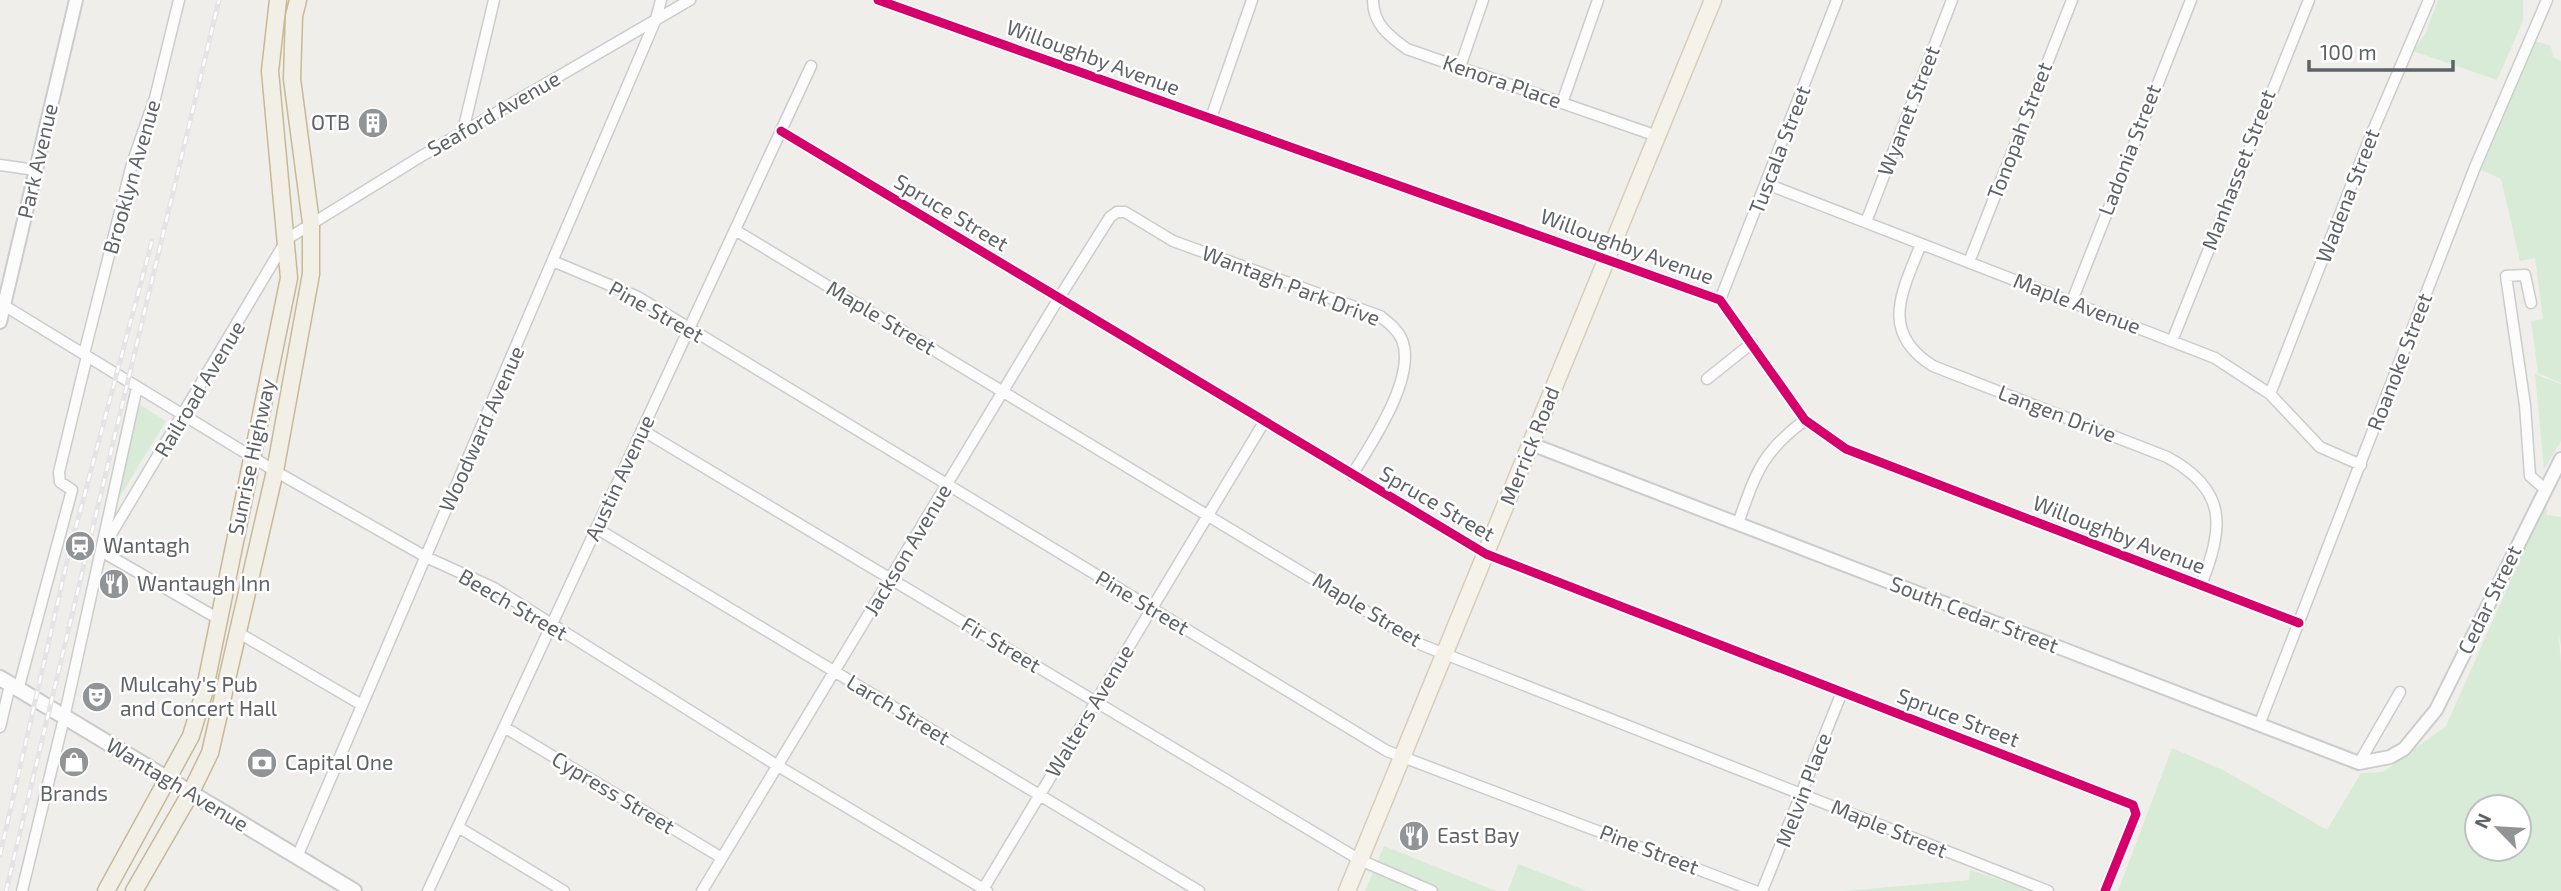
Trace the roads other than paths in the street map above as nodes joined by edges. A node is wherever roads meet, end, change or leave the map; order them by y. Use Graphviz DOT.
graph roads {
  1 [pos="76,0"];
  2 [pos="179,0"];
  3 [pos="278,0"];
  4 [pos="298,0"];
  5 [pos="494,0"];
  6 [pos="661,0"];
  7 [pos="690,0"];
  8 [pos="878,0"];
  9 [pos="1252,0"];
  10 [pos="1373,0"];
  11 [pos="1483,0"];
  12 [pos="1598,0"];
  13 [pos="1713,0"];
  14 [pos="1837,0"];
  15 [pos="1952,0"];
  16 [pos="2072,0"];
  17 [pos="2191,0"];
  18 [pos="2309,0"];
  19 [pos="2429,0"];
  20 [pos="2547,0"];
  21 [pos="656,19"];
  22 [pos="811,66"];
  23 [pos="1460,67"];
  24 [pos="1562,103"];
  25 [pos="1210,118"];
  26 [pos="463,131"];
  27 [pos="781,131"];
  28 [pos="1657,136"];
  29 [pos="0,165"];
  30 [pos="35,170"];
  31 [pos="1767,184"];
  32 [pos="1117,212"];
  33 [pos="1867,222"];
  34 [pos="735,230"];
  35 [pos="299,231"];
  36 [pos="1921,244"];
  37 [pos="1607,258"];
  38 [pos="555,262"];
  39 [pos="1969,262"];
  40 [pos="1059,298"];
  41 [pos="1720,300"];
  42 [pos="2071,301"];
  43 [pos="2531,303"];
  44 [pos="2,304"];
  45 [pos="0,322"];
  46 [pos="689,329"];
  47 [pos="2172,341"];
  48 [pos="1752,343"];
  49 [pos="86,355"];
  50 [pos="1707,379"];
  51 [pos="137,387"];
  52 [pos="1003,392"];
  53 [pos="2270,394"];
  54 [pos="184,415"];
  55 [pos="1805,420"];
  56 [pos="1264,422"];
  57 [pos="642,430"];
  58 [pos="1531,444"];
  59 [pos="252,456"];
  60 [pos="2561,460"];
  61 [pos="2361,466"];
  62 [pos="275,471"];
  63 [pos="1352,475"];
  64 [pos="947,485"];
  65 [pos="2546,490"];
  66 [pos="1208,516"];
  67 [pos="1738,523"];
  68 [pos="597,528"];
  69 [pos="101,551"];
  70 [pos="1486,554"];
  71 [pos="426,557"];
  72 [pos="891,579"];
  73 [pos="2201,585"];
  74 [pos="1152,609"];
  75 [pos="217,618"];
  76 [pos="2299,624"];
  77 [pos="551,626"];
  78 [pos="239,633"];
  79 [pos="1446,653"];
  80 [pos="834,672"];
  81 [pos="9,684"];
  82 [pos="1842,692"];
  83 [pos="2400,692"];
  84 [pos="1095,702"];
  85 [pos="362,705"];
  86 [pos="64,718"];
  87 [pos="2259,725"];
  88 [pos="0,727"];
  89 [pos="504,727"];
  90 [pos="1402,757"];
  91 [pos="2359,763"];
  92 [pos="778,765"];
  93 [pos="166,780"];
  94 [pos="190,794"];
  95 [pos="1803,795"];
  96 [pos="1039,796"];
  97 [pos="458,827"];
  98 [pos="297,857"];
  99 [pos="722,859"];
  100 [pos="1360,860"];
  101 [pos="1764,889"];
  102 [pos="984,890"];
  103 [pos="22,891"];
  104 [pos="106,891"];
  105 [pos="134,891"];
  106 [pos="354,891"];
  107 [pos="428,891"];
  108 [pos="564,891"];
  109 [pos="702,891"];
  110 [pos="1199,891"];
  111 [pos="1347,891"];
  112 [pos="1432,891"];
  113 [pos="1755,891"];
  114 [pos="2048,891"];
  115 [pos="2105,891"];
  1 -- 30 [label="street, Park Avenue"];
  2 -- 49 [label="street, Brooklyn Avenue"];
  3 -- 35 [label="highway, Sunrise Highway"];
  4 -- 35 [label="highway, Sunrise Highway"];
  5 -- 26 [label="street"];
  6 -- 21 [label="street, Woodward Avenue"];
  7 -- 21 [label="street, Seaford Avenue"];
  8 -- 25 [label="street, Willoughby Avenue"];
  9 -- 25 [label="street"];
  10 -- 23 [label="street, Kenora Place"];
  11 -- 23 [label="street"];
  12 -- 24 [label="street"];
  13 -- 28 [label="main road, Merrick Road"];
  14 -- 31 [label="street, Tuscala Street"];
  15 -- 33 [label="street, Wyanet Street"];
  16 -- 39 [label="street, Tonopah Street"];
  17 -- 42 [label="street, Ladonia Street"];
  18 -- 47 [label="street, Manhasset Street"];
  19 -- 53 [label="street, Wadena Street"];
  20 -- 61 [label="street, Roanoke Street"];
  21 -- 26 [label="street, Seaford Avenue"];
  21 -- 38 [label="street, Woodward Avenue"];
  22 -- 27 [label="street, Austin Avenue"];
  23 -- 24 [label="street, Kenora Place"];
  24 -- 28 [label="street, Kenora Place"];
  25 -- 37 [label="street, Willoughby Avenue"];
  26 -- 35 [label="street, Seaford Avenue"];
  27 -- 34 [label="street, Austin Avenue"];
  27 -- 40 [label="street, Spruce Street"];
  28 -- 37 [label="main road, Merrick Road"];
  29 -- 30 [label="street"];
  30 -- 44 [label="street, Park Avenue"];
  31 -- 33 [label="street, Maple Avenue"];
  31 -- 41 [label="street, Tuscala Street"];
  32 -- 40 [label="street, Jackson Avenue"];
  32 -- 63 [label="street, Wantagh Park Drive"];
  33 -- 36 [label="street, Maple Avenue"];
  34 -- 46 [label="street, Austin Avenue"];
  34 -- 52 [label="street, Maple Street"];
  35 -- 54 [label="street, Railroad Avenue"];
  35 -- 59 [label="highway, Sunrise Highway"];
  35 -- 62 [label="highway, Sunrise Highway"];
  36 -- 39 [label="street, Maple Avenue"];
  36 -- 73 [label="street, Langen Drive"];
  37 -- 41 [label="street, Willoughby Avenue"];
  37 -- 58 [label="main road, Merrick Road"];
  38 -- 46 [label="street, Pine Street"];
  38 -- 71 [label="street, Woodward Avenue"];
  39 -- 42 [label="street, Maple Avenue"];
  40 -- 52 [label="street, Jackson Avenue"];
  40 -- 56 [label="street, Spruce Street"];
  41 -- 48 [label="street, Willoughby Avenue"];
  42 -- 47 [label="street, Maple Avenue"];
  43 -- 65 [label="street"];
  44 -- 45 [label="street, Park Avenue"];
  44 -- 49 [label="street, Beech Street"];
  46 -- 57 [label="street, Austin Avenue"];
  46 -- 64 [label="street, Pine Street"];
  47 -- 53 [label="street, Maple Avenue"];
  48 -- 50 [label="street"];
  48 -- 55 [label="street, Willoughby Avenue"];
  49 -- 51 [label="street, Beech Street"];
  49 -- 81 [label="street, Brooklyn Avenue"];
  51 -- 54 [label="street, Beech Street"];
  51 -- 69 [label="street, Railroad Avenue"];
  52 -- 64 [label="street, Jackson Avenue"];
  52 -- 66 [label="street, Maple Street"];
  53 -- 61 [label="street, Maple Avenue"];
  54 -- 59 [label="street, Beech Street"];
  54 -- 69 [label="street, Railroad Avenue"];
  55 -- 67 [label="street"];
  55 -- 73 [label="street, Willoughby Avenue"];
  56 -- 63 [label="street, Spruce Street"];
  56 -- 66 [label="street, Walters Avenue"];
  57 -- 68 [label="street, Austin Avenue"];
  57 -- 72 [label="street, Fir Street"];
  58 -- 67 [label="street, South Cedar Street"];
  58 -- 70 [label="main road, Merrick Road"];
  59 -- 62 [label="street, Beech Street"];
  59 -- 75 [label="highway, Sunrise Highway"];
  60 -- 65 [label="street, Cedar Street"];
  61 -- 76 [label="street, Roanoke Street"];
  62 -- 71 [label="street, Beech Street"];
  62 -- 78 [label="highway, Sunrise Highway"];
  63 -- 70 [label="street, Spruce Street"];
  64 -- 72 [label="street, Jackson Avenue"];
  64 -- 74 [label="street, Pine Street"];
  65 -- 91 [label="street, Cedar Street"];
  66 -- 74 [label="street, Walters Avenue"];
  66 -- 79 [label="street, Maple Street"];
  67 -- 87 [label="street, South Cedar Street"];
  68 -- 77 [label="street, Austin Avenue"];
  68 -- 80 [label="street, Larch Street"];
  69 -- 75 [label="street"];
  69 -- 86 [label="street, Railroad Avenue"];
  70 -- 79 [label="main road, Merrick Road"];
  70 -- 82 [label="street, Spruce Street"];
  71 -- 77 [label="street, Beech Street"];
  71 -- 85 [label="street, Woodward Avenue"];
  72 -- 80 [label="street, Jackson Avenue"];
  72 -- 84 [label="street, Fir Street"];
  73 -- 76 [label="street, Willoughby Avenue"];
  74 -- 84 [label="street, Walters Avenue"];
  74 -- 90 [label="street, Pine Street"];
  75 -- 93 [label="highway, Sunrise Highway"];
  76 -- 87 [label="street, Roanoke Street"];
  77 -- 89 [label="street, Austin Avenue"];
  77 -- 92 [label="street, Beech Street"];
  78 -- 85 [label="street"];
  78 -- 94 [label="highway, Sunrise Highway"];
  79 -- 90 [label="main road, Merrick Road"];
  79 -- 95 [label="street, Maple Street"];
  80 -- 92 [label="street, Jackson Avenue"];
  80 -- 96 [label="street, Larch Street"];
  81 -- 86 [label="main road, Wantagh Avenue"];
  81 -- 88 [label="street, Brooklyn Avenue"];
  82 -- 95 [label="street, Melvin Place"];
  82 -- 115 [label="street, Spruce Street"];
  83 -- 91 [label="street"];
  84 -- 96 [label="street, Walters Avenue"];
  84 -- 100 [label="street, Fir Street"];
  85 -- 98 [label="street, Woodward Avenue"];
  86 -- 93 [label="main road, Wantagh Avenue"];
  86 -- 103 [label="street, Railroad Avenue"];
  87 -- 91 [label="street, South Cedar Street"];
  89 -- 97 [label="street, Austin Avenue"];
  89 -- 99 [label="street, Cypress Street"];
  90 -- 100 [label="main road, Merrick Road"];
  90 -- 113 [label="street, Pine Street"];
  92 -- 99 [label="street, Jackson Avenue"];
  92 -- 102 [label="street, Beech Street"];
  93 -- 94 [label="main road, Wantagh Avenue"];
  93 -- 104 [label="highway, Sunrise Highway"];
  94 -- 98 [label="main road, Wantagh Avenue"];
  94 -- 105 [label="highway, Sunrise Highway"];
  95 -- 101 [label="street, Melvin Place"];
  95 -- 114 [label="street, Maple Street"];
  96 -- 102 [label="street, Walters Avenue"];
  96 -- 110 [label="street, Larch Street"];
  97 -- 107 [label="street, Austin Avenue"];
  97 -- 108 [label="street"];
  98 -- 106 [label="main road, Wantagh Avenue"];
  99 -- 109 [label="street, Jackson Avenue"];
  100 -- 111 [label="main road, Merrick Road"];
  100 -- 112 [label="street, Fir Street"];
}
